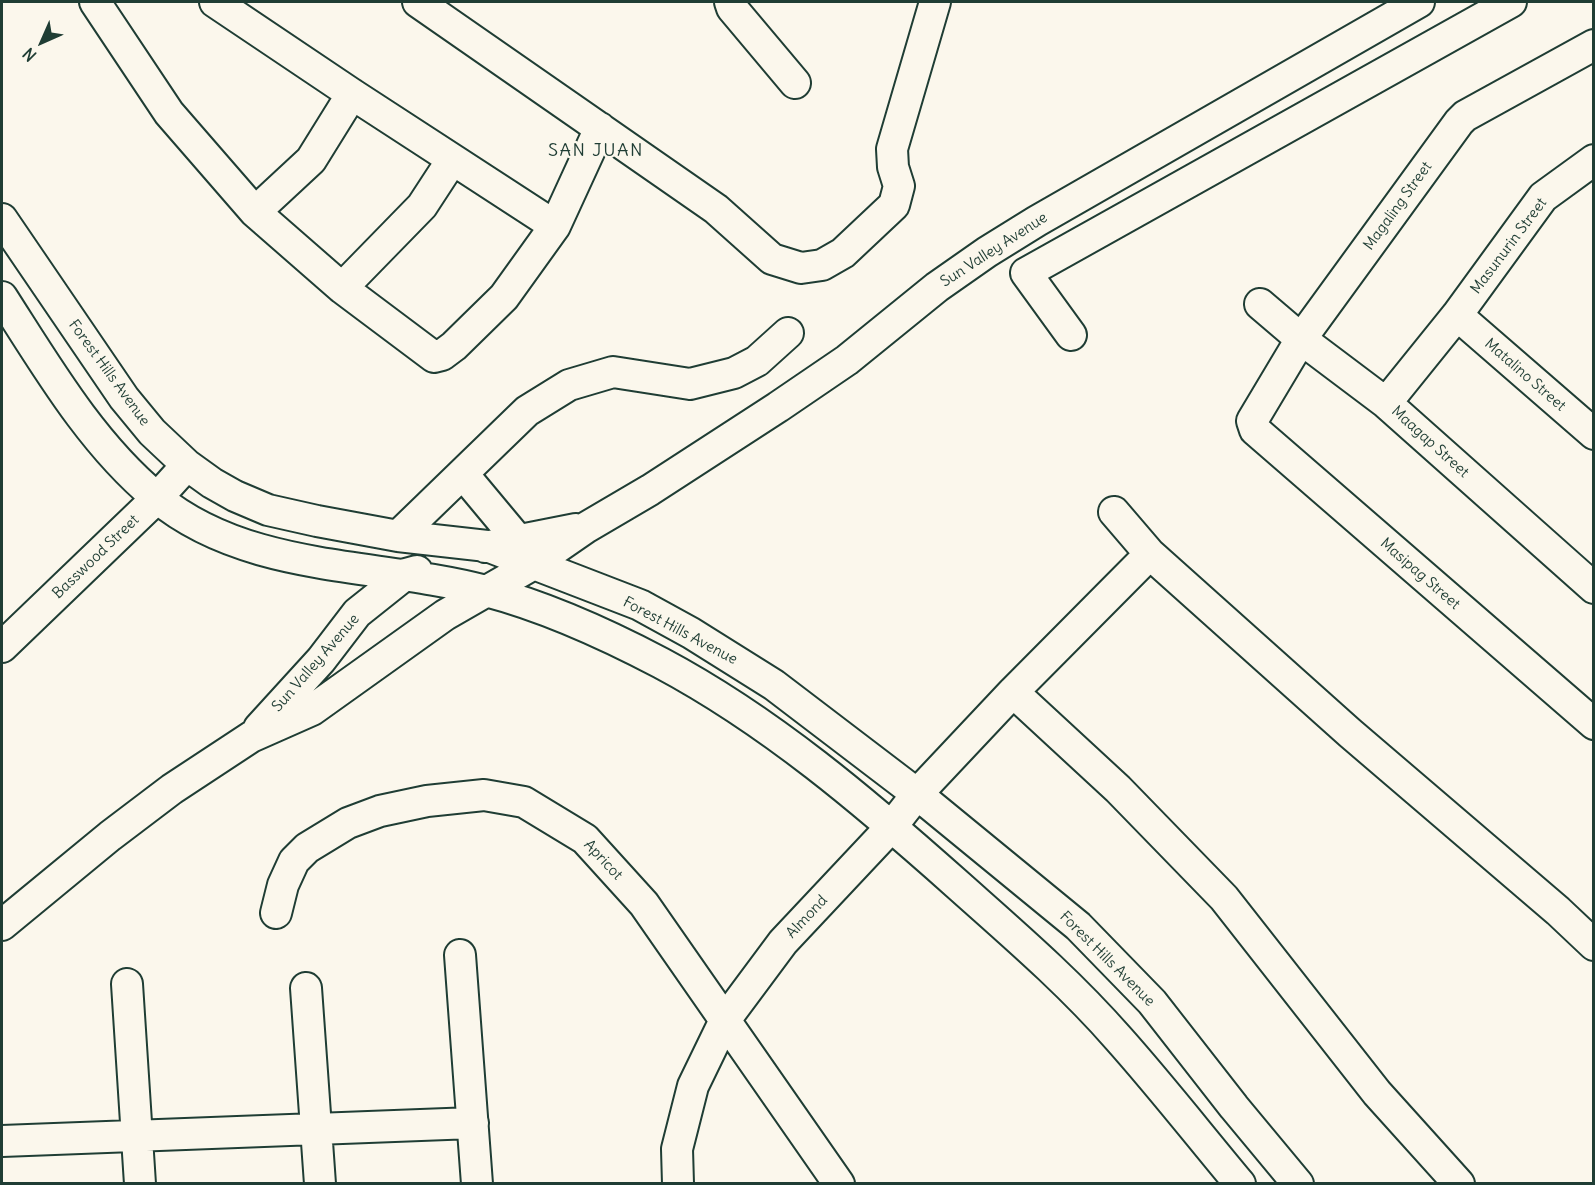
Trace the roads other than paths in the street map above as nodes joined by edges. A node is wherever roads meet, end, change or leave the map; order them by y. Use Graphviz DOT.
graph roads {
  1 [pos="94,2"];
  2 [pos="215,2"];
  3 [pos="418,2"];
  4 [pos="730,2"];
  5 [pos="935,2"];
  6 [pos="1419,2"];
  7 [pos="1511,2"];
  8 [pos="1593,45"];
  9 [pos="795,83"];
  10 [pos="352,94"];
  11 [pos="600,128"];
  12 [pos="452,160"];
  13 [pos="1593,160"];
  14 [pos="255,212"];
  15 [pos="2,219"];
  16 [pos="555,226"];
  17 [pos="342,288"];
  18 [pos="2,297"];
  19 [pos="1260,304"];
  20 [pos="1457,315"];
  21 [pos="788,333"];
  22 [pos="1071,335"];
  23 [pos="1301,339"];
  24 [pos="1386,403"];
  25 [pos="1252,421"];
  26 [pos="1593,434"];
  27 [pos="188,465"];
  28 [pos="463,474"];
  29 [pos="157,498"];
  30 [pos="1114,512"];
  31 [pos="398,536"];
  32 [pos="487,546"];
  33 [pos="525,553"];
  34 [pos="1150,554"];
  35 [pos="406,574"];
  36 [pos="1593,588"];
  37 [pos="487,591"];
  38 [pos="2,646"];
  39 [pos="1013,692"];
  40 [pos="1593,724"];
  41 [pos="250,737"];
  42 [pos="917,795"];
  43 [pos="892,826"];
  44 [pos="276,913"];
  45 [pos="2,925"];
  46 [pos="1593,945"];
  47 [pos="460,955"];
  48 [pos="128,984"];
  49 [pos="306,988"];
  50 [pos="725,1020"];
  51 [pos="472,1123"];
  52 [pos="316,1128"];
  53 [pos="137,1134"];
  54 [pos="2,1141"];
  55 [pos="140,1184"];
  56 [pos="320,1184"];
  57 [pos="477,1184"];
  58 [pos="678,1184"];
  59 [pos="839,1184"];
  60 [pos="1239,1184"];
  61 [pos="1298,1184"];
  62 [pos="1459,1184"];
  1 -- 14 [label="street"];
  2 -- 10 [label="street"];
  3 -- 11 [label="street"];
  4 -- 9 [label="street"];
  5 -- 11 [label="street"];
  6 -- 33 [label="street, Sun Valley Avenue"];
  7 -- 22 [label="street"];
  8 -- 23 [label="street, Magaling Street"];
  10 -- 12 [label="street"];
  10 -- 14 [label="street"];
  11 -- 16 [label="street"];
  12 -- 16 [label="street"];
  12 -- 17 [label="street"];
  13 -- 20 [label="street, Masunurin Street"];
  14 -- 17 [label="street"];
  15 -- 27 [label="street, Forest Hills Avenue"];
  16 -- 17 [label="street"];
  18 -- 29 [label="street"];
  19 -- 23 [label="street, Maagap Street"];
  20 -- 24 [label="street, Masunurin Street"];
  20 -- 26 [label="street, Matalino Street"];
  21 -- 28 [label="street"];
  23 -- 24 [label="street, Maagap Street"];
  23 -- 25 [label="street, Magaling Street"];
  24 -- 36 [label="street, Maagap Street"];
  25 -- 40 [label="street, Masipag Street"];
  27 -- 29 [label="street, Basswood Street"];
  27 -- 31 [label="street, Forest Hills Avenue"];
  28 -- 31 [label="street"];
  28 -- 33 [label="street"];
  29 -- 35 [label="street"];
  29 -- 38 [label="street, Basswood Street"];
  30 -- 34 [label="street"];
  31 -- 32 [label="street, Forest Hills Avenue"];
  32 -- 33 [label="street, Forest Hills Avenue"];
  32 -- 35 [label="street, Sun Valley Avenue"];
  33 -- 37 [label="street, Sun Valley Avenue"];
  33 -- 42 [label="street, Forest Hills Avenue"];
  34 -- 39 [label="street, Almond"];
  34 -- 46 [label="street"];
  35 -- 37 [label="street"];
  35 -- 41 [label="street, Sun Valley Avenue"];
  37 -- 41 [label="street, Sun Valley Avenue"];
  37 -- 43 [label="street"];
  39 -- 42 [label="street, Almond"];
  39 -- 62 [label="street"];
  41 -- 45 [label="street, Sun Valley Avenue"];
  42 -- 43 [label="street, Almond"];
  42 -- 61 [label="street, Forest Hills Avenue"];
  43 -- 50 [label="street, Almond"];
  43 -- 60 [label="street"];
  44 -- 50 [label="street, Apricot"];
  47 -- 51 [label="street"];
  48 -- 53 [label="street"];
  49 -- 52 [label="street"];
  50 -- 58 [label="street, Almond"];
  50 -- 59 [label="street, Apricot"];
  51 -- 52 [label="street"];
  51 -- 57 [label="street"];
  52 -- 53 [label="street"];
  52 -- 56 [label="street"];
  53 -- 54 [label="street"];
  53 -- 55 [label="street"];
}
